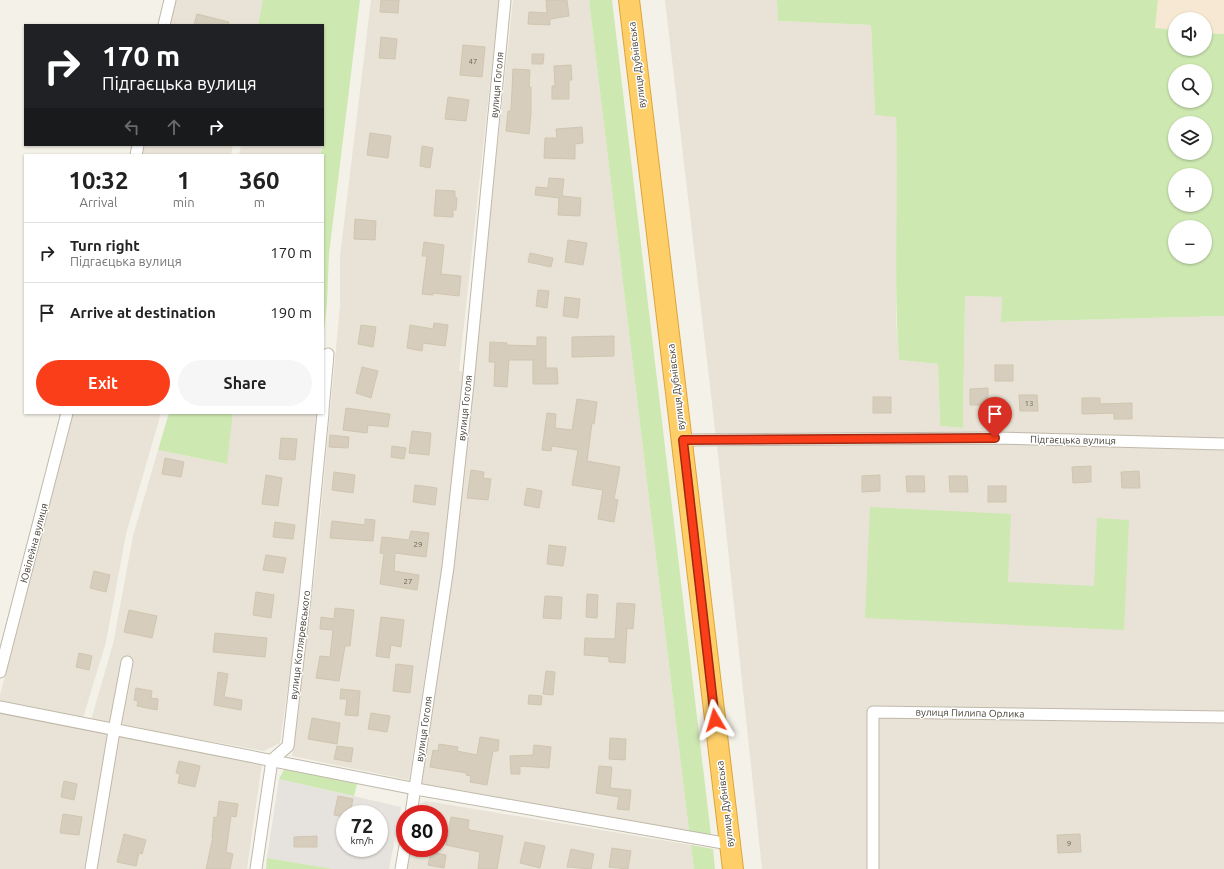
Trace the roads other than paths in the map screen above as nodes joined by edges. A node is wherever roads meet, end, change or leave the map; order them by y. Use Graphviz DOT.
graph roads {
  1 [pos="170,0"];
  2 [pos="505,0"];
  3 [pos="629,0"];
  4 [pos="164,24"];
  5 [pos="328,354"];
  6 [pos="324,400"];
  7 [pos="67,414"];
  8 [pos="323,414"];
  9 [pos="683,440"];
  10 [pos="1224,444"];
  11 [pos="127,662"];
  12 [pos="0,672"];
  13 [pos="0,707"];
  14 [pos="1224,717"];
  15 [pos="114,731"];
  16 [pos="272,760"];
  17 [pos="416,788"];
  18 [pos="413,805"];
  19 [pos="729,844"];
  20 [pos="403,857"];
  21 [pos="91,869"];
  22 [pos="256,869"];
  23 [pos="401,869"];
  24 [pos="733,869"];
  25 [pos="873,869"];
  1 -- 4 [label="street"];
  2 -- 17 [label="street, вулиця Гоголя"];
  3 -- 9 [label="highway, вулиця Дубнівська"];
  5 -- 6 [label="street, вулиця Котляревського"];
  7 -- 12 [label="street, Ювілейна вулиця"];
  8 -- 16 [label="street, вулиця Котляревського"];
  9 -- 10 [label="street, Підгаєцька вулиця"];
  9 -- 19 [label="highway, вулиця Дубнівська"];
  11 -- 15 [label="street"];
  13 -- 15 [label="street"];
  14 -- 25 [label="street, вулиця Пилипа Орлика"];
  15 -- 16 [label="street"];
  15 -- 21 [label="street"];
  16 -- 17 [label="street"];
  16 -- 22 [label="street"];
  17 -- 18 [label="street, вулиця Гоголя"];
  17 -- 19 [label="street"];
  19 -- 24 [label="highway, вулиця Дубнівська"];
  20 -- 23 [label="street"];
}
